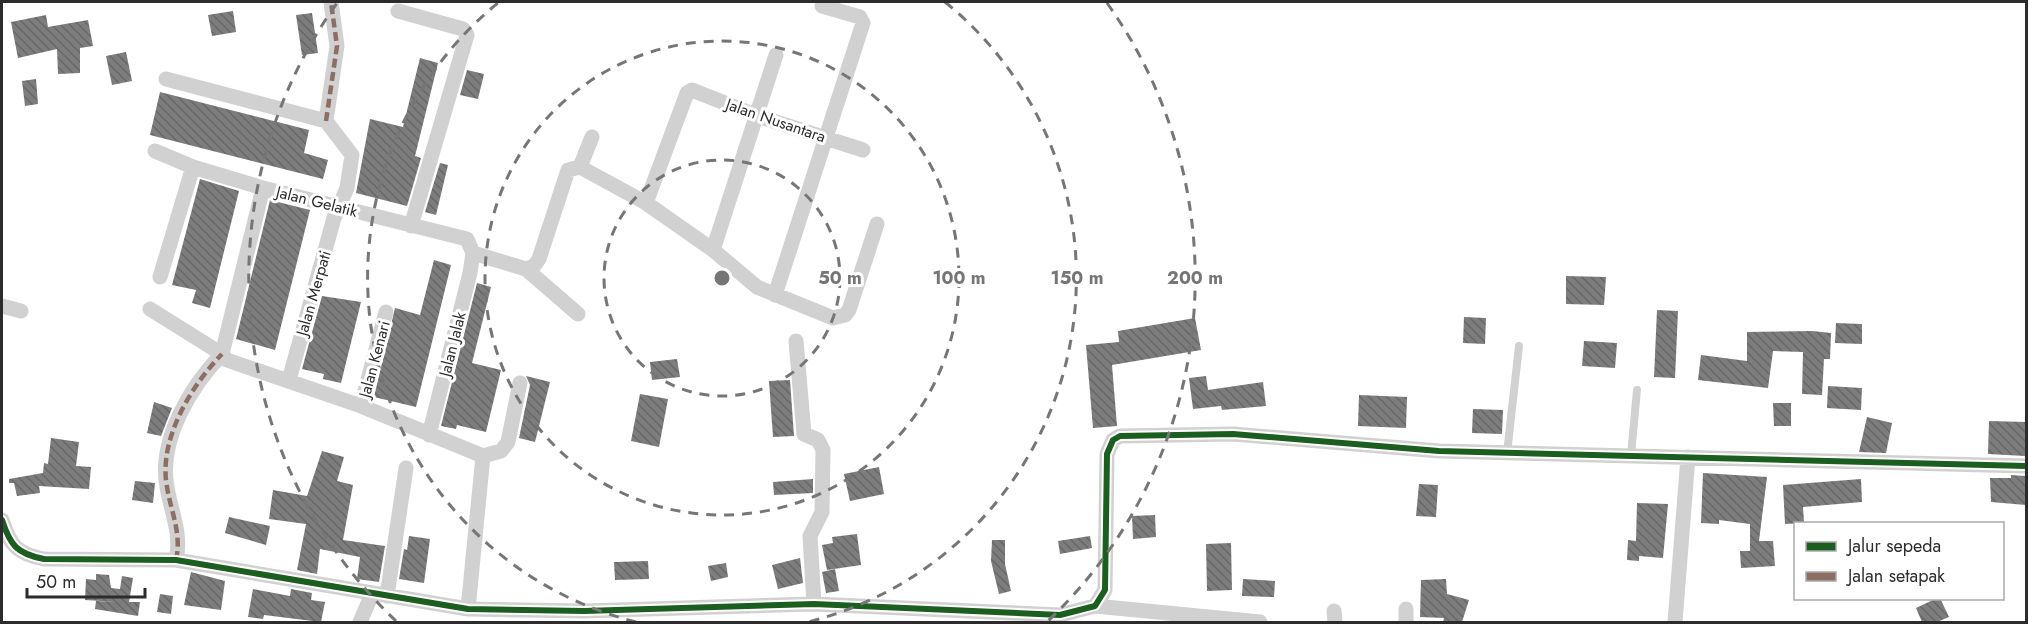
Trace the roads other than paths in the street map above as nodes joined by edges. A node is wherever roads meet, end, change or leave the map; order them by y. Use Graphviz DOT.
graph roads {
  1 [pos="331,2"];
  2 [pos="822,6"];
  3 [pos="398,11"];
  4 [pos="776,56"];
  5 [pos="166,79"];
  6 [pos="755,115"];
  7 [pos="326,121"];
  8 [pos="592,137"];
  9 [pos="828,138"];
  10 [pos="863,150"];
  11 [pos="155,151"];
  12 [pos="193,167"];
  13 [pos="580,167"];
  14 [pos="263,188"];
  15 [pos="646,203"];
  16 [pos="339,206"];
  17 [pos="877,224"];
  18 [pos="411,226"];
  19 [pos="712,250"];
  20 [pos="472,253"];
  21 [pos="526,269"];
  22 [pos="160,277"];
  23 [pos="775,295"];
  24 [pos="2,306"];
  25 [pos="150,309"];
  26 [pos="21,311"];
  27 [pos="386,312"];
  28 [pos="578,314"];
  29 [pos="796,341"];
  30 [pos="1519,345"];
  31 [pos="222,354"];
  32 [pos="289,380"];
  33 [pos="520,383"];
  34 [pos="1637,390"];
  35 [pos="361,406"];
  36 [pos="429,435"];
  37 [pos="1507,453"];
  38 [pos="1631,455"];
  39 [pos="483,456"];
  40 [pos="1688,457"];
  41 [pos="2026,466"];
  42 [pos="406,468"];
  43 [pos="2,520"];
  44 [pos="176,560"];
  45 [pos="380,595"];
  46 [pos="814,604"];
  47 [pos="1095,606"];
  48 [pos="468,609"];
  49 [pos="584,617"];
  50 [pos="360,622"];
  51 [pos="1260,622"];
  52 [pos="1675,622"];
  1 -- 7 [label="street"];
  2 -- 9 [label="street"];
  3 -- 18 [label="street"];
  4 -- 6 [label="street"];
  5 -- 7 [label="street"];
  6 -- 9 [label="street, Jalan Nusantara"];
  6 -- 15 [label="street, Jalan Nusantara"];
  6 -- 19 [label="street"];
  7 -- 16 [label="street, Jalan Merpati"];
  8 -- 13 [label="street"];
  9 -- 10 [label="street, Jalan Nusantara"];
  9 -- 23 [label="street"];
  11 -- 12 [label="street, Jalan Gelatik"];
  12 -- 14 [label="street, Jalan Gelatik"];
  12 -- 22 [label="street"];
  13 -- 15 [label="street"];
  13 -- 21 [label="street"];
  14 -- 16 [label="street, Jalan Gelatik"];
  14 -- 31 [label="street"];
  15 -- 19 [label="street"];
  16 -- 18 [label="street, Jalan Gelatik"];
  16 -- 32 [label="street, Jalan Merpati"];
  17 -- 23 [label="street"];
  18 -- 20 [label="street, Jalan Gelatik"];
  19 -- 23 [label="street"];
  20 -- 21 [label="street"];
  20 -- 36 [label="street, Jalan Jalak"];
  21 -- 28 [label="street"];
  24 -- 26 [label="street"];
  25 -- 31 [label="street"];
  27 -- 35 [label="street, Jalan Kenari"];
  29 -- 46 [label="street"];
  30 -- 37 [label="lane"];
  31 -- 32 [label="street"];
  31 -- 44 [label="street"];
  32 -- 35 [label="street"];
  33 -- 39 [label="street"];
  34 -- 38 [label="lane"];
  35 -- 36 [label="street"];
  36 -- 39 [label="street"];
  37 -- 38 [label="street"];
  37 -- 47 [label="street"];
  38 -- 40 [label="street"];
  39 -- 48 [label="street"];
  40 -- 41 [label="street"];
  40 -- 52 [label="street"];
  42 -- 45 [label="street"];
  43 -- 44 [label="street"];
  44 -- 45 [label="street"];
  45 -- 48 [label="street"];
  45 -- 50 [label="street"];
  46 -- 47 [label="street"];
  46 -- 49 [label="street"];
  47 -- 51 [label="street"];
  48 -- 49 [label="street"];
}
